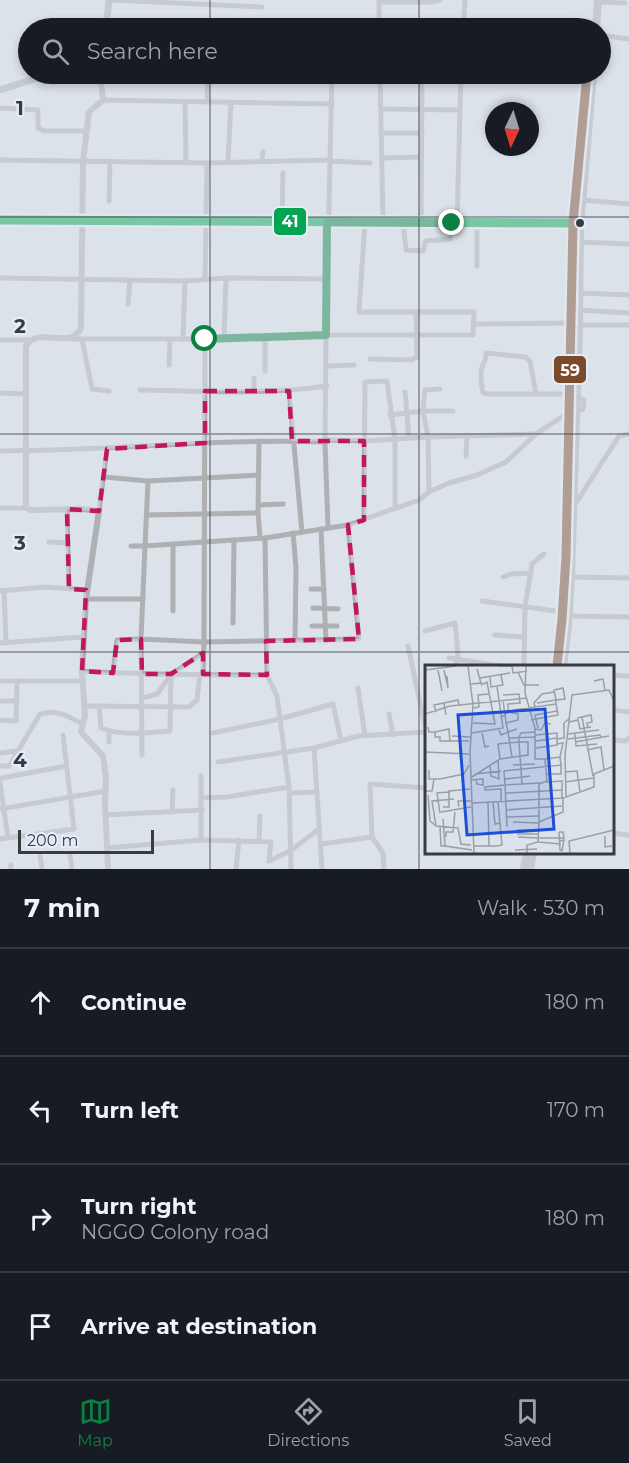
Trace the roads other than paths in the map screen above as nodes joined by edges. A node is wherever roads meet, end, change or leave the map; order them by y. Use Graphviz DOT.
graph roads {
  1 [pos="111,0"];
  2 [pos="123,0"];
  3 [pos="440,0"];
  4 [pos="465,0"];
  5 [pos="158,1"];
  6 [pos="185,1"];
  7 [pos="379,1"];
  8 [pos="596,1"];
  9 [pos="626,3"];
  10 [pos="262,7"];
  11 [pos="108,18"];
  12 [pos="379,18"];
  13 [pos="464,18"];
  14 [pos="592,18"];
  15 [pos="596,18"];
  16 [pos="611,37"];
  17 [pos="629,39"];
  18 [pos="18,84"];
  19 [pos="101,84"];
  20 [pos="208,84"];
  21 [pos="332,84"];
  22 [pos="380,84"];
  23 [pos="422,84"];
  24 [pos="461,84"];
  25 [pos="586,84"];
  26 [pos="592,84"];
  27 [pos="0,90"];
  28 [pos="103,100"];
  29 [pos="185,101"];
  30 [pos="207,102"];
  31 [pos="231,102"];
  32 [pos="332,104"];
  33 [pos="0,108"];
  34 [pos="422,108"];
  35 [pos="381,109"];
  36 [pos="460,110"];
  37 [pos="86,131"];
  38 [pos="381,133"];
  39 [pos="422,133"];
  40 [pos="263,152"];
  41 [pos="422,157"];
  42 [pos="381,158"];
  43 [pos="0,160"];
  44 [pos="83,161"];
  45 [pos="110,161"];
  46 [pos="331,161"];
  47 [pos="186,162"];
  48 [pos="228,162"];
  49 [pos="262,162"];
  50 [pos="207,163"];
  51 [pos="369,163"];
  52 [pos="283,173"];
  53 [pos="582,200"];
  54 [pos="109,201"];
  55 [pos="629,204"];
  56 [pos="0,220"];
  57 [pos="82,221"];
  58 [pos="205,222"];
  59 [pos="282,222"];
  60 [pos="327,222"];
  61 [pos="364,222"];
  62 [pos="383,222"];
  63 [pos="403,222"];
  64 [pos="421,222"];
  65 [pos="454,223"];
  66 [pos="477,223"];
  67 [pos="577,223"];
  68 [pos="579,242"];
  69 [pos="629,244"];
  70 [pos="477,266"];
  71 [pos="0,278"];
  72 [pos="226,278"];
  73 [pos="205,279"];
  74 [pos="327,279"];
  75 [pos="82,280"];
  76 [pos="130,281"];
  77 [pos="185,281"];
  78 [pos="579,293"];
  79 [pos="629,295"];
  80 [pos="128,304"];
  81 [pos="578,310"];
  82 [pos="416,312"];
  83 [pos="629,313"];
  84 [pos="475,324"];
  85 [pos="575,324"];
  86 [pos="629,326"];
  87 [pos="417,334"];
  88 [pos="326,335"];
  89 [pos="265,338"];
  90 [pos="71,339"];
  91 [pos="82,339"];
  92 [pos="170,339"];
  93 [pos="183,339"];
  94 [pos="205,339"];
  95 [pos="224,339"];
  96 [pos="0,340"];
  97 [pos="30,340"];
  98 [pos="370,359"];
  99 [pos="169,365"];
  100 [pos="354,365"];
  101 [pos="326,366"];
  102 [pos="265,371"];
  103 [pos="255,378"];
  104 [pos="327,386"];
  105 [pos="440,389"];
  106 [pos="140,390"];
  107 [pos="109,391"];
  108 [pos="206,391"];
  109 [pos="289,391"];
  110 [pos="255,392"];
  111 [pos="405,392"];
  112 [pos="0,393"];
  113 [pos="27,394"];
  114 [pos="536,394"];
  115 [pos="572,395"];
  116 [pos="423,411"];
  117 [pos="453,411"];
  118 [pos="406,412"];
  119 [pos="572,412"];
  120 [pos="390,415"];
  121 [pos="536,434"];
  122 [pos="629,434"];
  123 [pos="467,436"];
  124 [pos="428,437"];
  125 [pos="409,438"];
  126 [pos="395,440"];
  127 [pos="260,441"];
  128 [pos="292,441"];
  129 [pos="326,441"];
  130 [pos="364,441"];
  131 [pos="205,443"];
  132 [pos="107,449"];
  133 [pos="0,451"];
  134 [pos="27,451"];
  135 [pos="466,456"];
  136 [pos="259,476"];
  137 [pos="104,477"];
  138 [pos="204,478"];
  139 [pos="148,481"];
  140 [pos="429,492"];
  141 [pos="570,498"];
  142 [pos="283,504"];
  143 [pos="259,505"];
  144 [pos="0,508"];
  145 [pos="26,508"];
  146 [pos="395,508"];
  147 [pos="573,508"];
  148 [pos="67,509"];
  149 [pos="99,511"];
  150 [pos="258,513"];
  151 [pos="204,514"];
  152 [pos="147,515"];
  153 [pos="364,520"];
  154 [pos="348,525"];
  155 [pos="328,528"];
  156 [pos="321,529"];
  157 [pos="302,532"];
  158 [pos="293,533"];
  159 [pos="262,538"];
  160 [pos="234,540"];
  161 [pos="49,542"];
  162 [pos="204,542"];
  163 [pos="68,543"];
  164 [pos="173,545"];
  165 [pos="131,546"];
  166 [pos="145,546"];
  167 [pos="544,554"];
  168 [pos="531,573"];
  169 [pos="503,577"];
  170 [pos="571,578"];
  171 [pos="629,578"];
  172 [pos="69,589"];
  173 [pos="311,589"];
  174 [pos="324,589"];
  175 [pos="88,590"];
  176 [pos="2,591"];
  177 [pos="86,599"];
  178 [pos="143,599"];
  179 [pos="483,602"];
  180 [pos="525,607"];
  181 [pos="313,608"];
  182 [pos="324,609"];
  183 [pos="338,609"];
  184 [pos="173,611"];
  185 [pos="566,614"];
  186 [pos="629,617"];
  187 [pos="233,623"];
  188 [pos="312,626"];
  189 [pos="325,626"];
  190 [pos="337,626"];
  191 [pos="425,631"];
  192 [pos="46,632"];
  193 [pos="495,635"];
  194 [pos="83,637"];
  195 [pos="524,638"];
  196 [pos="46,639"];
  197 [pos="141,639"];
  198 [pos="266,641"];
  199 [pos="295,641"];
  200 [pos="326,641"];
  201 [pos="204,642"];
  202 [pos="3,643"];
  203 [pos="408,646"];
  204 [pos="203,653"];
  205 [pos="449,658"];
  206 [pos="457,663"];
  207 [pos="561,663"];
  208 [pos="486,665"];
  209 [pos="524,665"];
  210 [pos="82,671"];
  211 [pos="113,673"];
  212 [pos="173,674"];
  213 [pos="201,674"];
  214 [pos="142,675"];
  215 [pos="267,675"];
  216 [pos="614,675"];
  217 [pos="629,676"];
  218 [pos="0,681"];
  219 [pos="17,681"];
  220 [pos="83,681"];
  221 [pos="164,684"];
  222 [pos="358,688"];
  223 [pos="142,698"];
  224 [pos="0,701"];
  225 [pos="17,701"];
  226 [pos="170,705"];
  227 [pos="84,706"];
  228 [pos="99,706"];
  229 [pos="142,706"];
  230 [pos="614,711"];
  231 [pos="629,712"];
  232 [pos="389,714"];
  233 [pos="280,718"];
  234 [pos="0,720"];
  235 [pos="82,724"];
  236 [pos="425,726"];
  237 [pos="110,731"];
  238 [pos="425,731"];
  239 [pos="142,733"];
  240 [pos="213,733"];
  241 [pos="63,735"];
  242 [pos="365,735"];
  243 [pos="393,735"];
  244 [pos="629,738"];
  245 [pos="614,740"];
  246 [pos="341,741"];
  247 [pos="109,742"];
  248 [pos="314,748"];
  249 [pos="17,751"];
  250 [pos="0,753"];
  251 [pos="284,753"];
  252 [pos="142,755"];
  253 [pos="218,762"];
  254 [pos="0,766"];
  255 [pos="66,766"];
  256 [pos="201,776"];
  257 [pos="0,781"];
  258 [pos="425,788"];
  259 [pos="173,790"];
  260 [pos="289,790"];
  261 [pos="106,791"];
  262 [pos="317,792"];
  263 [pos="70,797"];
  264 [pos="201,798"];
  265 [pos="2,808"];
  266 [pos="202,810"];
  267 [pos="172,812"];
  268 [pos="105,815"];
  269 [pos="260,816"];
  270 [pos="319,828"];
  271 [pos="614,833"];
  272 [pos="629,835"];
  273 [pos="372,837"];
  274 [pos="8,838"];
  275 [pos="0,839"];
  276 [pos="201,840"];
  277 [pos="239,840"];
  278 [pos="259,842"];
  279 [pos="321,844"];
  280 [pos="107,848"];
  281 [pos="290,851"];
  282 [pos="70,854"];
  283 [pos="527,854"];
  284 [pos="533,854"];
  285 [pos="40,855"];
  286 [pos="269,861"];
  287 [pos="42,869"];
  288 [pos="72,869"];
  289 [pos="108,869"];
  290 [pos="236,869"];
  291 [pos="268,869"];
  292 [pos="291,869"];
  293 [pos="322,869"];
  294 [pos="384,869"];
  295 [pos="524,869"];
  296 [pos="530,869"];
  1 -- 2 [label="street"];
  1 -- 11 [label="main road"];
  2 -- 5 [label="street"];
  3 -- 7 [label="street"];
  4 -- 13 [label="street"];
  5 -- 6 [label="street"];
  6 -- 10 [label="street"];
  7 -- 12 [label="street"];
  8 -- 9 [label="street"];
  8 -- 14 [label="highway"];
  8 -- 15 [label="highway"];
  16 -- 17 [label="street"];
  18 -- 27 [label="main road"];
  19 -- 28 [label="street"];
  20 -- 30 [label="street"];
  21 -- 32 [label="street"];
  22 -- 35 [label="street"];
  23 -- 34 [label="street"];
  24 -- 36 [label="street"];
  25 -- 67 [label="highway"];
  26 -- 53 [label="highway"];
  28 -- 29 [label="street"];
  28 -- 37 [label="street"];
  29 -- 30 [label="street"];
  29 -- 47 [label="street"];
  30 -- 31 [label="street"];
  31 -- 32 [label="street"];
  31 -- 48 [label="street"];
  32 -- 46 [label="street"];
  33 -- 37 [label="street"];
  34 -- 35 [label="street"];
  34 -- 36 [label="street"];
  34 -- 39 [label="street"];
  35 -- 38 [label="street"];
  36 -- 65 [label="street"];
  37 -- 44 [label="street"];
  38 -- 39 [label="street"];
  38 -- 42 [label="street"];
  39 -- 41 [label="street"];
  40 -- 49 [label="street"];
  41 -- 42 [label="street"];
  41 -- 64 [label="street"];
  42 -- 62 [label="street"];
  43 -- 44 [label="street"];
  44 -- 45 [label="street"];
  44 -- 57 [label="street"];
  45 -- 47 [label="street"];
  45 -- 54 [label="street"];
  46 -- 49 [label="street"];
  46 -- 51 [label="street"];
  46 -- 60 [label="street"];
  47 -- 50 [label="street"];
  48 -- 49 [label="street"];
  48 -- 50 [label="street"];
  50 -- 58 [label="street"];
  52 -- 59 [label="street"];
  53 -- 55 [label="street"];
  53 -- 67 [label="highway"];
  56 -- 57 [label="street"];
  57 -- 58 [label="street"];
  57 -- 75 [label="street"];
  58 -- 59 [label="street"];
  58 -- 73 [label="street"];
  59 -- 60 [label="street"];
  60 -- 61 [label="street"];
  60 -- 74 [label="street"];
  61 -- 62 [label="street"];
  61 -- 82 [label="street"];
  62 -- 63 [label="street"];
  63 -- 64 [label="street"];
  63 -- 65 [label="street"];
  64 -- 65 [label="street"];
  65 -- 66 [label="street"];
  66 -- 67 [label="street"];
  66 -- 70 [label="street"];
  67 -- 68 [label="highway"];
  67 -- 85 [label="highway"];
  68 -- 69 [label="street"];
  68 -- 78 [label="highway"];
  71 -- 75 [label="street"];
  72 -- 73 [label="street"];
  72 -- 74 [label="street"];
  72 -- 95 [label="street"];
  73 -- 77 [label="street"];
  74 -- 88 [label="street"];
  75 -- 76 [label="street"];
  75 -- 90 [label="street"];
  76 -- 77 [label="street"];
  76 -- 80 [label="street"];
  77 -- 93 [label="street"];
  78 -- 79 [label="street"];
  78 -- 81 [label="highway"];
  81 -- 83 [label="street"];
  81 -- 85 [label="highway"];
  82 -- 84 [label="street"];
  82 -- 87 [label="street"];
  84 -- 85 [label="street"];
  84 -- 87 [label="street"];
  85 -- 86 [label="street"];
  85 -- 115 [label="highway"];
  87 -- 88 [label="street"];
  87 -- 98 [label="street"];
  88 -- 89 [label="street"];
  88 -- 101 [label="street"];
  89 -- 95 [label="street"];
  89 -- 102 [label="street"];
  90 -- 91 [label="street"];
  90 -- 97 [label="street"];
  91 -- 92 [label="street"];
  91 -- 107 [label="street"];
  92 -- 93 [label="street"];
  92 -- 99 [label="street"];
  93 -- 94 [label="street"];
  94 -- 95 [label="street"];
  94 -- 108 [label="street"];
  96 -- 97 [label="street"];
  97 -- 113 [label="street"];
  100 -- 101 [label="street"];
  101 -- 104 [label="street"];
  103 -- 110 [label="street"];
  104 -- 109 [label="street"];
  104 -- 129 [label="street"];
  105 -- 116 [label="street"];
  106 -- 108 [label="street"];
  108 -- 110 [label="street"];
  108 -- 131 [label="street"];
  109 -- 110 [label="street"];
  109 -- 128 [label="street"];
  111 -- 118 [label="street"];
  112 -- 113 [label="street"];
  113 -- 134 [label="street"];
  114 -- 114 [label="street"];
  114 -- 115 [label="street"];
  115 -- 119 [label="highway"];
  115 -- 119 [label="street"];
  116 -- 117 [label="street"];
  116 -- 118 [label="street"];
  116 -- 124 [label="street"];
  118 -- 120 [label="street"];
  118 -- 125 [label="street"];
  119 -- 121 [label="street"];
  119 -- 141 [label="highway"];
  120 -- 126 [label="street"];
  120 -- 130 [label="street"];
  121 -- 123 [label="street"];
  121 -- 140 [label="street"];
  122 -- 147 [label="street"];
  123 -- 124 [label="street"];
  123 -- 135 [label="street"];
  124 -- 125 [label="street"];
  124 -- 140 [label="street"];
  125 -- 126 [label="street"];
  126 -- 130 [label="street"];
  126 -- 146 [label="street"];
  127 -- 128 [label="street"];
  127 -- 131 [label="street"];
  127 -- 136 [label="street"];
  128 -- 129 [label="street"];
  128 -- 157 [label="street"];
  129 -- 130 [label="street"];
  129 -- 155 [label="street"];
  130 -- 153 [label="street"];
  131 -- 132 [label="street"];
  131 -- 138 [label="street"];
  132 -- 134 [label="street"];
  132 -- 137 [label="street"];
  133 -- 134 [label="street"];
  134 -- 145 [label="street"];
  136 -- 138 [label="street"];
  136 -- 143 [label="street"];
  137 -- 139 [label="street"];
  137 -- 149 [label="street"];
  138 -- 139 [label="street"];
  138 -- 151 [label="street"];
  139 -- 152 [label="street"];
  140 -- 146 [label="street"];
  141 -- 147 [label="highway"];
  141 -- 185 [label="highway"];
  142 -- 143 [label="street"];
  143 -- 150 [label="street"];
  144 -- 145 [label="street"];
  145 -- 148 [label="street"];
  146 -- 153 [label="street"];
  147 -- 170 [label="highway"];
  148 -- 149 [label="street"];
  148 -- 163 [label="street"];
  149 -- 175 [label="street"];
  150 -- 151 [label="street"];
  150 -- 159 [label="street"];
  151 -- 152 [label="street"];
  151 -- 162 [label="street"];
  152 -- 166 [label="street"];
  153 -- 154 [label="street"];
  154 -- 155 [label="street"];
  154 -- 200 [label="street"];
  155 -- 156 [label="street"];
  156 -- 157 [label="street"];
  156 -- 174 [label="street"];
  157 -- 158 [label="street"];
  158 -- 159 [label="street"];
  158 -- 199 [label="street"];
  159 -- 160 [label="street"];
  159 -- 198 [label="street"];
  160 -- 162 [label="street"];
  160 -- 187 [label="street"];
  161 -- 163 [label="street"];
  162 -- 164 [label="street"];
  162 -- 201 [label="street"];
  163 -- 172 [label="street"];
  164 -- 166 [label="street"];
  164 -- 184 [label="street"];
  165 -- 166 [label="street"];
  166 -- 178 [label="street"];
  167 -- 168 [label="street"];
  168 -- 169 [label="street"];
  168 -- 180 [label="street"];
  170 -- 171 [label="street"];
  170 -- 185 [label="highway"];
  172 -- 175 [label="street"];
  172 -- 176 [label="street"];
  173 -- 174 [label="street"];
  174 -- 182 [label="street"];
  175 -- 177 [label="street"];
  176 -- 202 [label="street"];
  177 -- 178 [label="street"];
  177 -- 194 [label="street"];
  178 -- 197 [label="street"];
  179 -- 180 [label="street"];
  180 -- 185 [label="street"];
  180 -- 195 [label="street"];
  181 -- 182 [label="street"];
  182 -- 183 [label="street"];
  182 -- 189 [label="street"];
  185 -- 186 [label="street"];
  185 -- 207 [label="highway"];
  188 -- 189 [label="street"];
  189 -- 190 [label="street"];
  189 -- 200 [label="street"];
  191 -- 206 [label="street"];
  192 -- 196 [label="street"];
  193 -- 195 [label="street"];
  194 -- 196 [label="street"];
  194 -- 210 [label="street"];
  195 -- 209 [label="street"];
  196 -- 202 [label="street"];
  197 -- 201 [label="street"];
  197 -- 211 [label="street"];
  197 -- 214 [label="street"];
  198 -- 199 [label="street"];
  198 -- 201 [label="street"];
  198 -- 215 [label="street"];
  199 -- 200 [label="street"];
  201 -- 204 [label="street"];
  203 -- 236 [label="street"];
  204 -- 212 [label="street"];
  204 -- 213 [label="street"];
  205 -- 206 [label="street"];
  206 -- 208 [label="street"];
  210 -- 211 [label="street"];
  210 -- 220 [label="street"];
  211 -- 214 [label="street"];
  212 -- 213 [label="street"];
  212 -- 214 [label="street"];
  212 -- 221 [label="street"];
  212 -- 226 [label="street"];
  213 -- 215 [label="street"];
  213 -- 226 [label="street"];
  214 -- 223 [label="street"];
  215 -- 233 [label="street"];
  216 -- 217 [label="street"];
  218 -- 219 [label="street"];
  219 -- 220 [label="street"];
  219 -- 225 [label="street"];
  220 -- 227 [label="street"];
  221 -- 223 [label="street"];
  221 -- 226 [label="street"];
  222 -- 242 [label="street"];
  223 -- 229 [label="street"];
  224 -- 225 [label="street"];
  225 -- 234 [label="street"];
  226 -- 229 [label="street"];
  226 -- 239 [label="street"];
  227 -- 228 [label="street"];
  227 -- 235 [label="street"];
  228 -- 229 [label="street"];
  228 -- 237 [label="street"];
  229 -- 239 [label="street"];
  230 -- 231 [label="street"];
  232 -- 243 [label="street"];
  233 -- 240 [label="street"];
  233 -- 246 [label="street"];
  233 -- 251 [label="street"];
  235 -- 249 [label="street"];
  235 -- 261 [label="street"];
  237 -- 239 [label="street"];
  237 -- 247 [label="street"];
  238 -- 243 [label="street"];
  239 -- 252 [label="street"];
  241 -- 255 [label="street"];
  242 -- 243 [label="street"];
  242 -- 246 [label="street"];
  244 -- 245 [label="street"];
  246 -- 248 [label="street"];
  248 -- 251 [label="street"];
  248 -- 262 [label="street"];
  249 -- 250 [label="street"];
  249 -- 254 [label="street"];
  251 -- 253 [label="street"];
  251 -- 260 [label="street"];
  255 -- 257 [label="street"];
  255 -- 263 [label="street"];
  256 -- 264 [label="street"];
  257 -- 265 [label="street"];
  258 -- 273 [label="street"];
  259 -- 267 [label="street"];
  260 -- 262 [label="street"];
  260 -- 264 [label="street"];
  260 -- 281 [label="street"];
  261 -- 263 [label="street"];
  261 -- 268 [label="street"];
  262 -- 270 [label="street"];
  263 -- 265 [label="street"];
  263 -- 274 [label="street"];
  264 -- 266 [label="street"];
  265 -- 274 [label="street"];
  266 -- 267 [label="street"];
  266 -- 276 [label="street"];
  267 -- 268 [label="street"];
  268 -- 280 [label="street"];
  269 -- 278 [label="street"];
  270 -- 279 [label="street"];
  270 -- 281 [label="street"];
  271 -- 272 [label="street"];
  273 -- 279 [label="street"];
  273 -- 294 [label="street"];
  274 -- 275 [label="street"];
  276 -- 277 [label="street"];
  276 -- 280 [label="street"];
  277 -- 278 [label="street"];
  277 -- 290 [label="street"];
  278 -- 286 [label="street"];
  279 -- 293 [label="street"];
  280 -- 289 [label="street"];
  281 -- 286 [label="street"];
  281 -- 292 [label="street"];
  282 -- 288 [label="street"];
  283 -- 295 [label="highway"];
  284 -- 296 [label="highway"];
  285 -- 287 [label="street"];
  286 -- 291 [label="street"];
}
